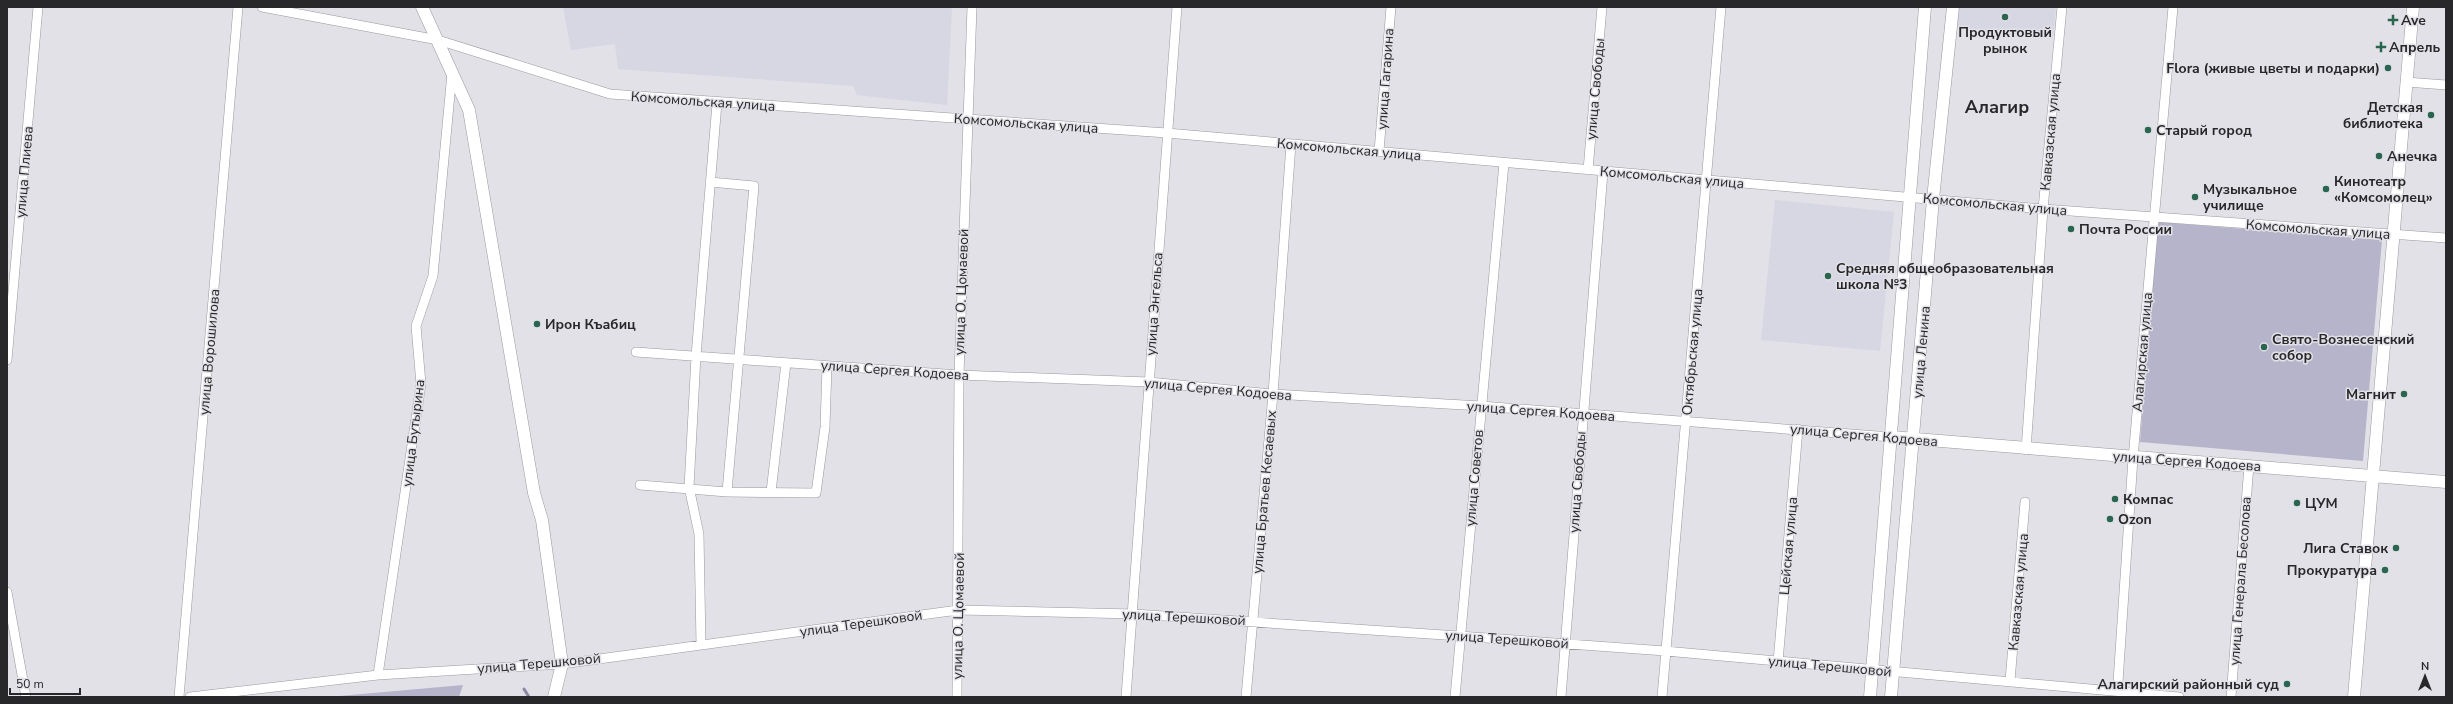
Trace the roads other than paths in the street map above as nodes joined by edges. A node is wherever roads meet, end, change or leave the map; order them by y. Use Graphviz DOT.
graph roads {
  1 [pos="38,7"];
  2 [pos="238,7"];
  3 [pos="262,7"];
  4 [pos="422,7"];
  5 [pos="972,7"];
  6 [pos="1177,7"];
  7 [pos="1390,7"];
  8 [pos="1602,7"];
  9 [pos="1721,7"];
  10 [pos="1924,7"];
  11 [pos="1953,7"];
  12 [pos="2062,7"];
  13 [pos="2173,7"];
  14 [pos="2412,7"];
  15 [pos="438,40"];
  16 [pos="452,73"];
  17 [pos="2406,82"];
  18 [pos="2446,85"];
  19 [pos="717,103"];
  20 [pos="967,118"];
  21 [pos="1167,133"];
  22 [pos="1291,144"];
  23 [pos="1379,151"];
  24 [pos="1504,163"];
  25 [pos="1588,170"];
  26 [pos="1603,172"];
  27 [pos="1707,180"];
  28 [pos="710,182"];
  29 [pos="1908,196"];
  30 [pos="1934,199"];
  31 [pos="2043,209"];
  32 [pos="2154,217"];
  33 [pos="2393,234"];
  34 [pos="2446,238"];
  35 [pos="636,352"];
  36 [pos="696,356"];
  37 [pos="7,359"];
  38 [pos="738,359"];
  39 [pos="786,363"];
  40 [pos="827,366"];
  41 [pos="959,375"];
  42 [pos="1149,382"];
  43 [pos="1273,394"];
  44 [pos="1481,406"];
  45 [pos="1582,414"];
  46 [pos="1686,421"];
  47 [pos="1798,429"];
  48 [pos="1891,437"];
  49 [pos="1914,439"];
  50 [pos="2026,450"];
  51 [pos="2133,458"];
  52 [pos="2249,466"];
  53 [pos="2373,476"];
  54 [pos="2446,482"];
  55 [pos="640,485"];
  56 [pos="689,488"];
  57 [pos="727,492"];
  58 [pos="770,492"];
  59 [pos="2025,502"];
  60 [pos="7,592"];
  61 [pos="958,610"];
  62 [pos="1134,614"];
  63 [pos="1252,621"];
  64 [pos="1460,636"];
  65 [pos="701,644"];
  66 [pos="1565,644"];
  67 [pos="1665,651"];
  68 [pos="1778,662"];
  69 [pos="562,664"];
  70 [pos="1872,670"];
  71 [pos="1893,672"];
  72 [pos="378,675"];
  73 [pos="2010,681"];
  74 [pos="2117,694"];
  75 [pos="26,697"];
  76 [pos="179,697"];
  77 [pos="190,697"];
  78 [pos="554,697"];
  79 [pos="957,697"];
  80 [pos="1126,697"];
  81 [pos="1246,697"];
  82 [pos="1455,697"];
  83 [pos="1561,697"];
  84 [pos="1662,697"];
  85 [pos="1870,697"];
  86 [pos="1891,697"];
  87 [pos="2180,697"];
  88 [pos="2232,697"];
  89 [pos="2354,697"];
  1 -- 37 [label="street, улица Плиева"];
  2 -- 76 [label="street, улица Ворошилова"];
  3 -- 15 [label="street, Комсомольская улица"];
  4 -- 15 [label="street"];
  5 -- 20 [label="street, улица О. Цомаевой"];
  6 -- 21 [label="street, улица Энгельса"];
  7 -- 23 [label="street, улица Гагарина"];
  8 -- 25 [label="street, улица Свободы"];
  9 -- 27 [label="street, Октябрьская улица"];
  10 -- 29 [label="street, улица Ленина"];
  11 -- 30 [label="street, улица Ленина"];
  12 -- 31 [label="street, Кавказская улица"];
  13 -- 32 [label="street, Алагирская улица"];
  14 -- 17 [label="street"];
  15 -- 16 [label="street"];
  15 -- 19 [label="street, Комсомольская улица"];
  16 -- 69 [label="street"];
  16 -- 72 [label="street, улица Бутырина"];
  17 -- 18 [label="street"];
  17 -- 33 [label="street"];
  19 -- 20 [label="street, Комсомольская улица"];
  19 -- 28 [label="street"];
  20 -- 21 [label="street, Комсомольская улица"];
  20 -- 41 [label="street, улица О. Цомаевой"];
  21 -- 22 [label="street, Комсомольская улица"];
  21 -- 42 [label="street, улица Энгельса"];
  22 -- 23 [label="street, Комсомольская улица"];
  22 -- 43 [label="street, улица Братьев Кесаевых"];
  23 -- 24 [label="street, Комсомольская улица"];
  24 -- 25 [label="street, Комсомольская улица"];
  24 -- 44 [label="street, улица Советов"];
  25 -- 26 [label="street, Комсомольская улица"];
  26 -- 27 [label="street, Комсомольская улица"];
  26 -- 45 [label="street, улица Свободы"];
  27 -- 29 [label="street, Комсомольская улица"];
  27 -- 46 [label="street, Октябрьская улица"];
  28 -- 36 [label="street"];
  28 -- 38 [label="street"];
  29 -- 30 [label="street, Комсомольская улица"];
  29 -- 48 [label="street, улица Ленина"];
  30 -- 31 [label="street, Комсомольская улица"];
  30 -- 49 [label="street, улица Ленина"];
  31 -- 32 [label="street, Комсомольская улица"];
  31 -- 50 [label="street, Кавказская улица"];
  32 -- 33 [label="street, Комсомольская улица"];
  32 -- 51 [label="street, Алагирская улица"];
  33 -- 34 [label="street, Комсомольская улица"];
  33 -- 53 [label="street"];
  35 -- 36 [label="street, улица Сергея Кодоева"];
  36 -- 38 [label="street, улица Сергея Кодоева"];
  36 -- 56 [label="street"];
  38 -- 39 [label="street, улица Сергея Кодоева"];
  38 -- 57 [label="street"];
  39 -- 40 [label="street, улица Сергея Кодоева"];
  39 -- 58 [label="street"];
  40 -- 41 [label="street, улица Сергея Кодоева"];
  40 -- 58 [label="street"];
  41 -- 42 [label="street, улица Сергея Кодоева"];
  41 -- 61 [label="street, улица О. Цомаевой"];
  42 -- 43 [label="street, улица Сергея Кодоева"];
  42 -- 62 [label="street, улица Энгельса"];
  43 -- 44 [label="street, улица Сергея Кодоева"];
  43 -- 63 [label="street, улица Братьев Кесаевых"];
  44 -- 45 [label="street, улица Сергея Кодоева"];
  44 -- 64 [label="street, улица Советов"];
  45 -- 46 [label="street, улица Сергея Кодоева"];
  45 -- 66 [label="street, улица Свободы"];
  46 -- 47 [label="street, улица Сергея Кодоева"];
  46 -- 67 [label="street, Октябрьская улица"];
  47 -- 48 [label="street, улица Сергея Кодоева"];
  47 -- 68 [label="street, Цейская улица"];
  48 -- 49 [label="street, улица Сергея Кодоева"];
  48 -- 70 [label="street, улица Ленина"];
  49 -- 50 [label="street, улица Сергея Кодоева"];
  49 -- 71 [label="street, улица Ленина"];
  50 -- 51 [label="street, улица Сергея Кодоева"];
  51 -- 52 [label="street, улица Сергея Кодоева"];
  51 -- 74 [label="street, Алагирская улица"];
  52 -- 53 [label="street, улица Сергея Кодоева"];
  52 -- 88 [label="street, улица Генерала Бесолова"];
  53 -- 54 [label="street, улица Сергея Кодоева"];
  53 -- 89 [label="street"];
  55 -- 56 [label="street"];
  56 -- 57 [label="street"];
  56 -- 65 [label="street"];
  57 -- 58 [label="street"];
  59 -- 73 [label="street, Кавказская улица"];
  60 -- 75 [label="street"];
  61 -- 62 [label="street, улица Терешковой"];
  61 -- 65 [label="street, улица Терешковой"];
  61 -- 79 [label="street, улица О. Цомаевой"];
  62 -- 63 [label="street, улица Терешковой"];
  62 -- 80 [label="street, улица Энгельса"];
  63 -- 64 [label="street, улица Терешковой"];
  63 -- 81 [label="street, улица Братьев Кесаевых"];
  64 -- 66 [label="street, улица Терешковой"];
  64 -- 82 [label="street, улица Советов"];
  65 -- 69 [label="street, улица Терешковой"];
  66 -- 67 [label="street, улица Терешковой"];
  66 -- 83 [label="street, улица Свободы"];
  67 -- 68 [label="street, улица Терешковой"];
  67 -- 84 [label="street, Октябрьская улица"];
  68 -- 70 [label="street, улица Терешковой"];
  69 -- 72 [label="street, улица Терешковой"];
  69 -- 78 [label="street"];
  70 -- 71 [label="street, улица Терешковой"];
  70 -- 85 [label="street, улица Ленина"];
  71 -- 73 [label="street, улица Терешковой"];
  71 -- 86 [label="street, улица Ленина"];
  72 -- 77 [label="street, улица Терешковой"];
  73 -- 74 [label="street, улица Терешковой"];
  74 -- 87 [label="street, улица Терешковой"];
}
